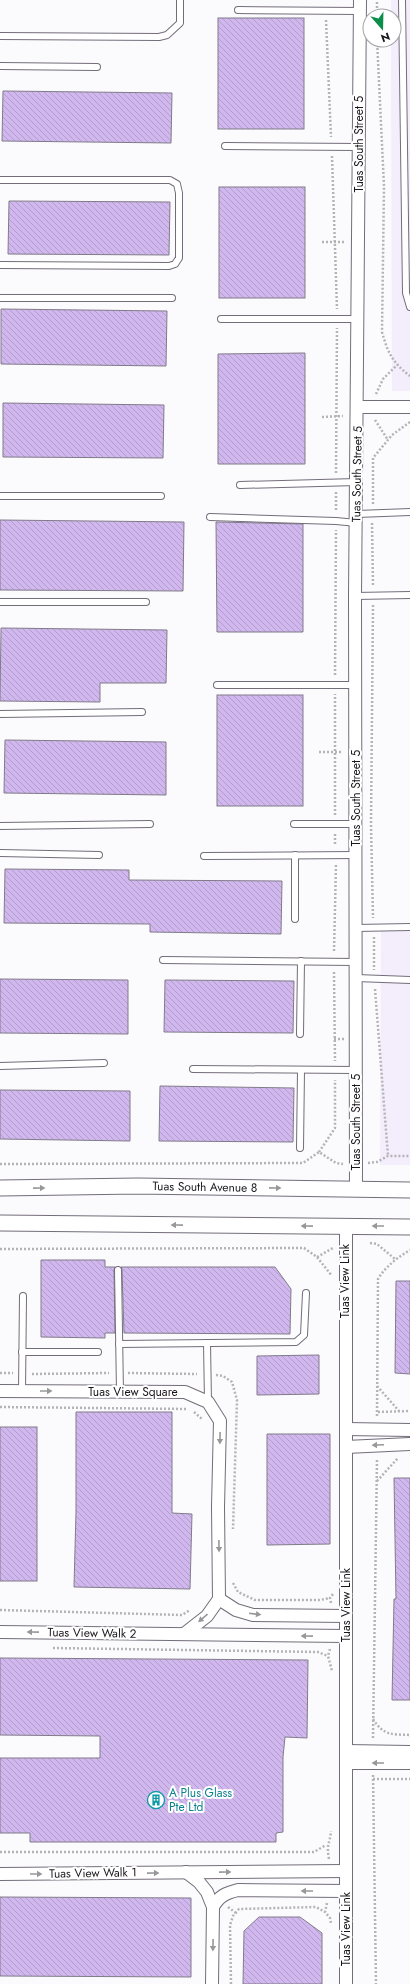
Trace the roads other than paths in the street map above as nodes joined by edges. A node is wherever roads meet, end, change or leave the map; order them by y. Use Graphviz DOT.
graph roads {
  1 [pos="180,0"];
  2 [pos="402,0"];
  3 [pos="360,5"];
  4 [pos="238,10"];
  5 [pos="0,36"];
  6 [pos="0,66"];
  7 [pos="97,67"];
  8 [pos="226,146"];
  9 [pos="359,147"];
  10 [pos="0,180"];
  11 [pos="0,265"];
  12 [pos="0,298"];
  13 [pos="172,298"];
  14 [pos="410,307"];
  15 [pos="221,319"];
  16 [pos="358,319"];
  17 [pos="410,406"];
  18 [pos="358,412"];
  19 [pos="357,482"];
  20 [pos="240,485"];
  21 [pos="0,496"];
  22 [pos="161,496"];
  23 [pos="410,512"];
  24 [pos="210,517"];
  25 [pos="357,518"];
  26 [pos="410,595"];
  27 [pos="355,596"];
  28 [pos="0,602"];
  29 [pos="146,602"];
  30 [pos="356,684"];
  31 [pos="216,685"];
  32 [pos="142,712"];
  33 [pos="0,714"];
  34 [pos="150,824"];
  35 [pos="294,824"];
  36 [pos="356,824"];
  37 [pos="0,826"];
  38 [pos="0,853"];
  39 [pos="99,855"];
  40 [pos="295,855"];
  41 [pos="356,855"];
  42 [pos="204,856"];
  43 [pos="295,919"];
  44 [pos="410,927"];
  45 [pos="356,928"];
  46 [pos="163,960"];
  47 [pos="301,962"];
  48 [pos="356,962"];
  49 [pos="356,978"];
  50 [pos="410,980"];
  51 [pos="300,1034"];
  52 [pos="104,1063"];
  53 [pos="0,1066"];
  54 [pos="193,1069"];
  55 [pos="301,1070"];
  56 [pos="356,1070"];
  57 [pos="300,1148"];
  58 [pos="0,1188"];
  59 [pos="356,1189"];
  60 [pos="410,1190"];
  61 [pos="0,1223"];
  62 [pos="346,1226"];
  63 [pos="410,1226"];
  64 [pos="118,1270"];
  65 [pos="306,1293"];
  66 [pos="23,1296"];
  67 [pos="207,1343"];
  68 [pos="119,1344"];
  69 [pos="22,1352"];
  70 [pos="98,1352"];
  71 [pos="0,1391"];
  72 [pos="22,1391"];
  73 [pos="120,1392"];
  74 [pos="208,1402"];
  75 [pos="346,1429"];
  76 [pos="410,1430"];
  77 [pos="410,1444"];
  78 [pos="346,1447"];
  79 [pos="220,1599"];
  80 [pos="346,1616"];
  81 [pos="0,1632"];
  82 [pos="184,1634"];
  83 [pos="346,1636"];
  84 [pos="410,1752"];
  85 [pos="346,1757"];
  86 [pos="373,1757"];
  87 [pos="410,1763"];
  88 [pos="346,1871"];
  89 [pos="186,1872"];
  90 [pos="0,1874"];
  91 [pos="346,1891"];
  92 [pos="213,1907"];
  93 [pos="212,1984"];
  94 [pos="346,1984"];
  1 -- 5 [label="lane"];
  2 -- 14 [label="lane"];
  3 -- 4 [label="lane"];
  3 -- 9 [label="street, Tuas South Street 5"];
  6 -- 7 [label="lane"];
  8 -- 9 [label="lane"];
  9 -- 16 [label="street, Tuas South Street 5"];
  10 -- 11 [label="lane"];
  12 -- 13 [label="lane"];
  15 -- 16 [label="lane"];
  16 -- 18 [label="street, Tuas South Street 5"];
  17 -- 18 [label="street"];
  18 -- 19 [label="street, Tuas South Street 5"];
  19 -- 20 [label="lane"];
  19 -- 25 [label="street, Tuas South Street 5"];
  21 -- 22 [label="lane"];
  23 -- 25 [label="lane"];
  24 -- 25 [label="lane"];
  25 -- 27 [label="street, Tuas South Street 5"];
  26 -- 27 [label="lane"];
  27 -- 30 [label="street, Tuas South Street 5"];
  28 -- 29 [label="lane"];
  30 -- 31 [label="lane"];
  30 -- 36 [label="street, Tuas South Street 5"];
  32 -- 33 [label="lane"];
  34 -- 37 [label="lane"];
  35 -- 36 [label="lane"];
  36 -- 41 [label="street, Tuas South Street 5"];
  38 -- 39 [label="lane"];
  40 -- 41 [label="lane"];
  40 -- 42 [label="lane"];
  40 -- 43 [label="lane"];
  41 -- 45 [label="street, Tuas South Street 5"];
  44 -- 45 [label="lane"];
  45 -- 48 [label="street, Tuas South Street 5"];
  46 -- 47 [label="lane"];
  47 -- 48 [label="lane"];
  47 -- 51 [label="lane"];
  48 -- 49 [label="street, Tuas South Street 5"];
  49 -- 50 [label="lane"];
  49 -- 56 [label="street, Tuas South Street 5"];
  52 -- 53 [label="lane"];
  54 -- 55 [label="lane"];
  55 -- 56 [label="lane"];
  55 -- 57 [label="lane"];
  56 -- 59 [label="street, Tuas South Street 5"];
  58 -- 59 [label="street, Tuas South Avenue 8, one-way"];
  59 -- 60 [label="street, Tuas South Avenue 8"];
  62 -- 61 [label="street, one-way"];
  63 -- 62 [label="street, one-way"];
  62 -- 75 [label="street, Tuas View Link"];
  64 -- 68 [label="lane"];
  65 -- 67 [label="lane"];
  66 -- 69 [label="lane"];
  67 -- 68 [label="lane"];
  67 -- 74 [label="lane"];
  68 -- 73 [label="lane"];
  69 -- 70 [label="lane"];
  69 -- 72 [label="lane"];
  71 -- 72 [label="street, Tuas View Square"];
  72 -- 73 [label="street, Tuas View Square, one-way"];
  73 -- 74 [label="street, Tuas View Square"];
  74 -- 79 [label="street, one-way"];
  75 -- 76 [label="street"];
  75 -- 78 [label="street, Tuas View Link"];
  77 -- 78 [label="street, one-way"];
  78 -- 80 [label="street, Tuas View Link"];
  79 -- 80 [label="street, one-way"];
  79 -- 82 [label="street, one-way"];
  80 -- 83 [label="street, Tuas View Link"];
  82 -- 81 [label="street, Tuas View Walk 2, one-way"];
  83 -- 82 [label="street, Tuas View Walk 2, one-way"];
  83 -- 85 [label="street, Tuas View Link"];
  84 -- 86 [label="street"];
  85 -- 86 [label="street"];
  85 -- 88 [label="street, Tuas View Link"];
  87 -- 86 [label="street, one-way"];
  89 -- 88 [label="street, Tuas View Walk 1, one-way"];
  88 -- 91 [label="street, Tuas View Link"];
  90 -- 89 [label="street, Tuas View Walk 1, one-way"];
  89 -- 92 [label="street"];
  91 -- 92 [label="street, one-way"];
  91 -- 94 [label="street, Tuas View Link"];
  92 -- 93 [label="street, one-way"];
}
